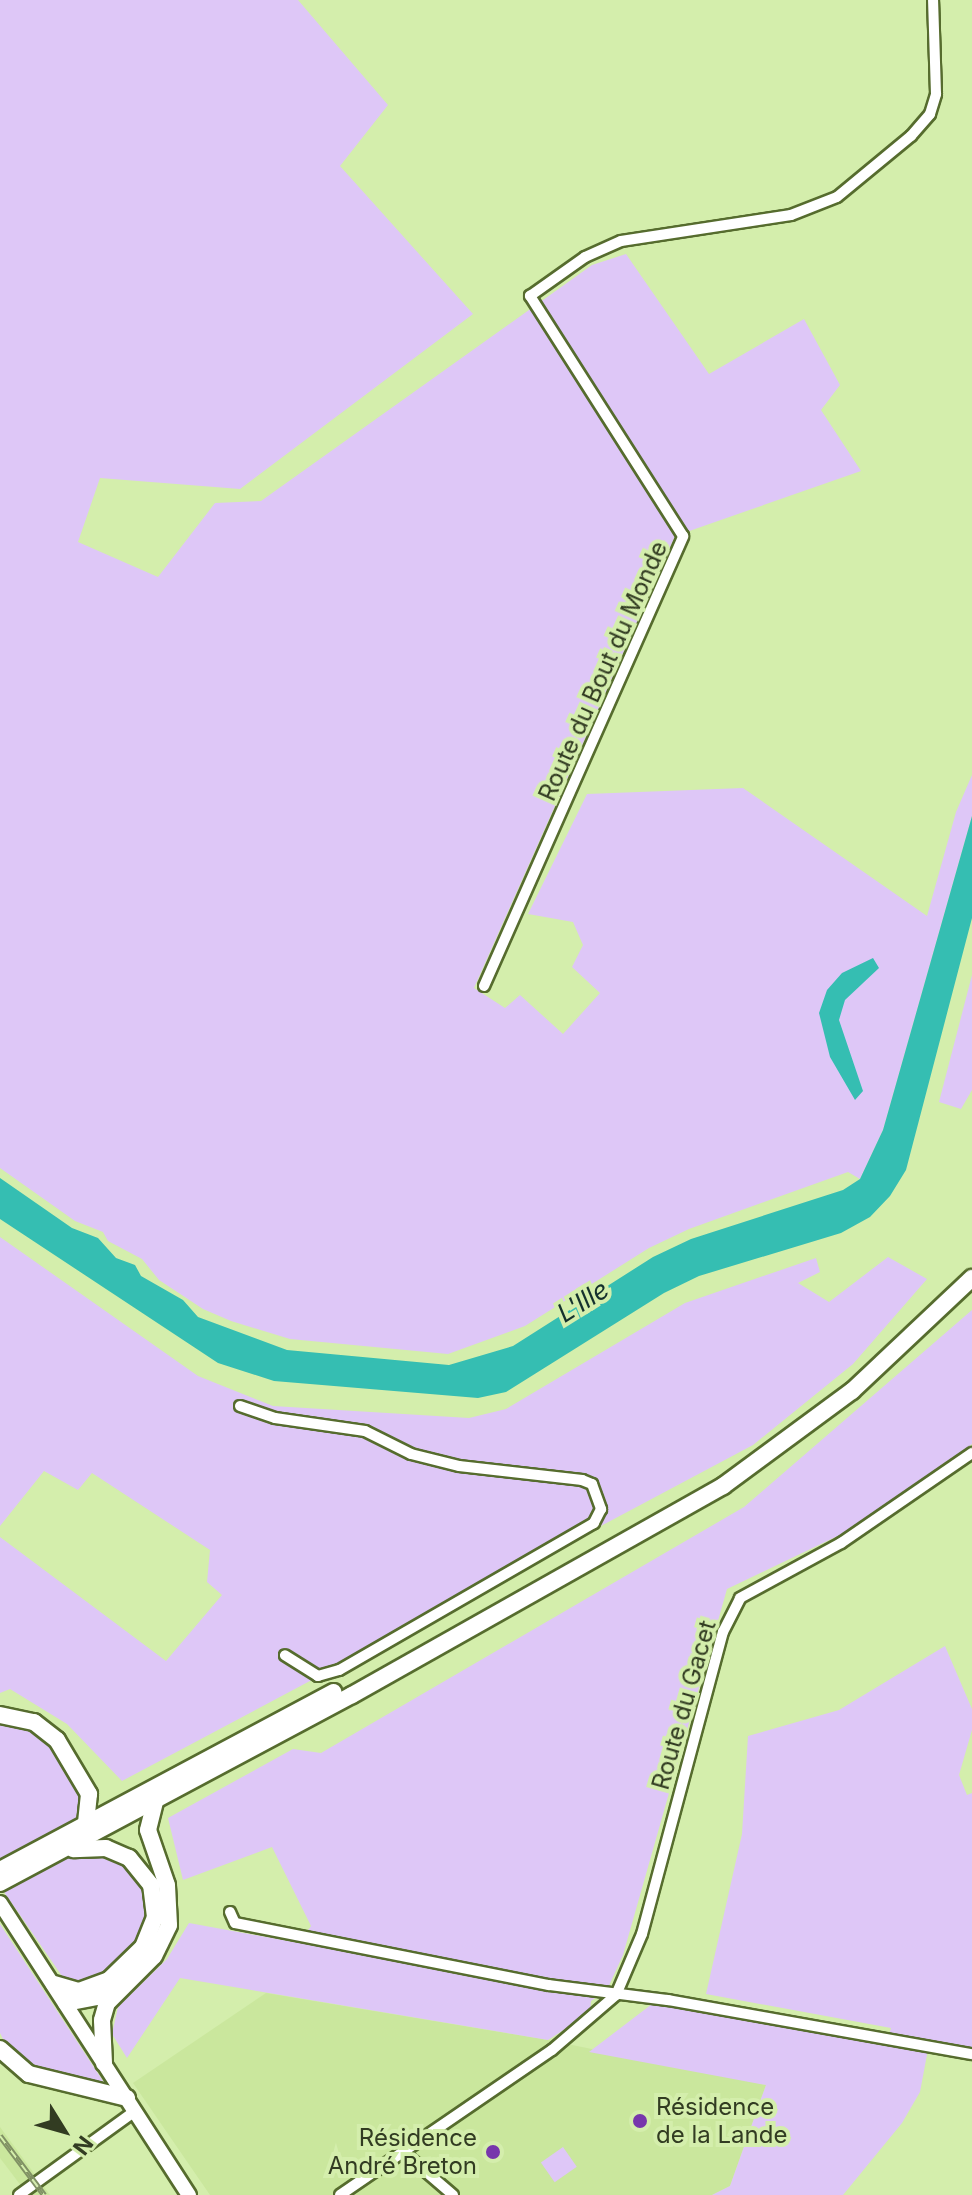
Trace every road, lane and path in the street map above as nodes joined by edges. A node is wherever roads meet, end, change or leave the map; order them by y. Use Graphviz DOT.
graph roads {
  1 [pos="933,0"];
  2 [pos="484,986"];
  3 [pos="972,1278"];
  4 [pos="240,1406"];
  5 [pos="972,1453"];
  6 [pos="285,1655"];
  7 [pos="0,1715"];
  8 [pos="153,1795"];
  9 [pos="124,1817"];
  10 [pos="86,1823"];
  11 [pos="63,1850"];
  12 [pos="129,1858"];
  13 [pos="6,1874"];
  14 [pos="0,1903"];
  15 [pos="230,1912"];
  16 [pos="54,1984"];
  17 [pos="114,1993"];
  18 [pos="616,1995"];
  19 [pos="66,2003"];
  20 [pos="0,2049"];
  21 [pos="972,2054"];
  22 [pos="104,2063"];
  23 [pos="131,2105"];
  24 [pos="403,2152"];
  25 [pos="187,2191"];
  26 [pos="19,2195"];
  27 [pos="340,2195"];
  28 [pos="453,2195"];
  1 -- 2 [label="street, Route du Bout du Monde"];
  3 -- 8 [label="main road"];
  4 -- 6 [label="street"];
  5 -- 18 [label="street, Route du Gacet"];
  7 -- 10 [label="main road"];
  8 -- 9 [label="main road"];
  8 -- 10 [label="main road"];
  8 -- 17 [label="main road"];
  9 -- 11 [label="main road"];
  9 -- 12 [label="main road"];
  10 -- 13 [label="main road"];
  11 -- 12 [label="main road"];
  11 -- 13 [label="main road"];
  12 -- 16 [label="main road"];
  14 -- 16 [label="main road"];
  15 -- 18 [label="street"];
  16 -- 19 [label="main road"];
  17 -- 19 [label="main road"];
  17 -- 22 [label="main road"];
  18 -- 21 [label="street"];
  18 -- 24 [label="street, Route du Gacet"];
  19 -- 22 [label="main road"];
  20 -- 23 [label="main road"];
  22 -- 23 [label="main road"];
  23 -- 25 [label="main road"];
  23 -- 26 [label="street"];
  24 -- 27 [label="street, Route du Gacet"];
  24 -- 28 [label="street"];
}
